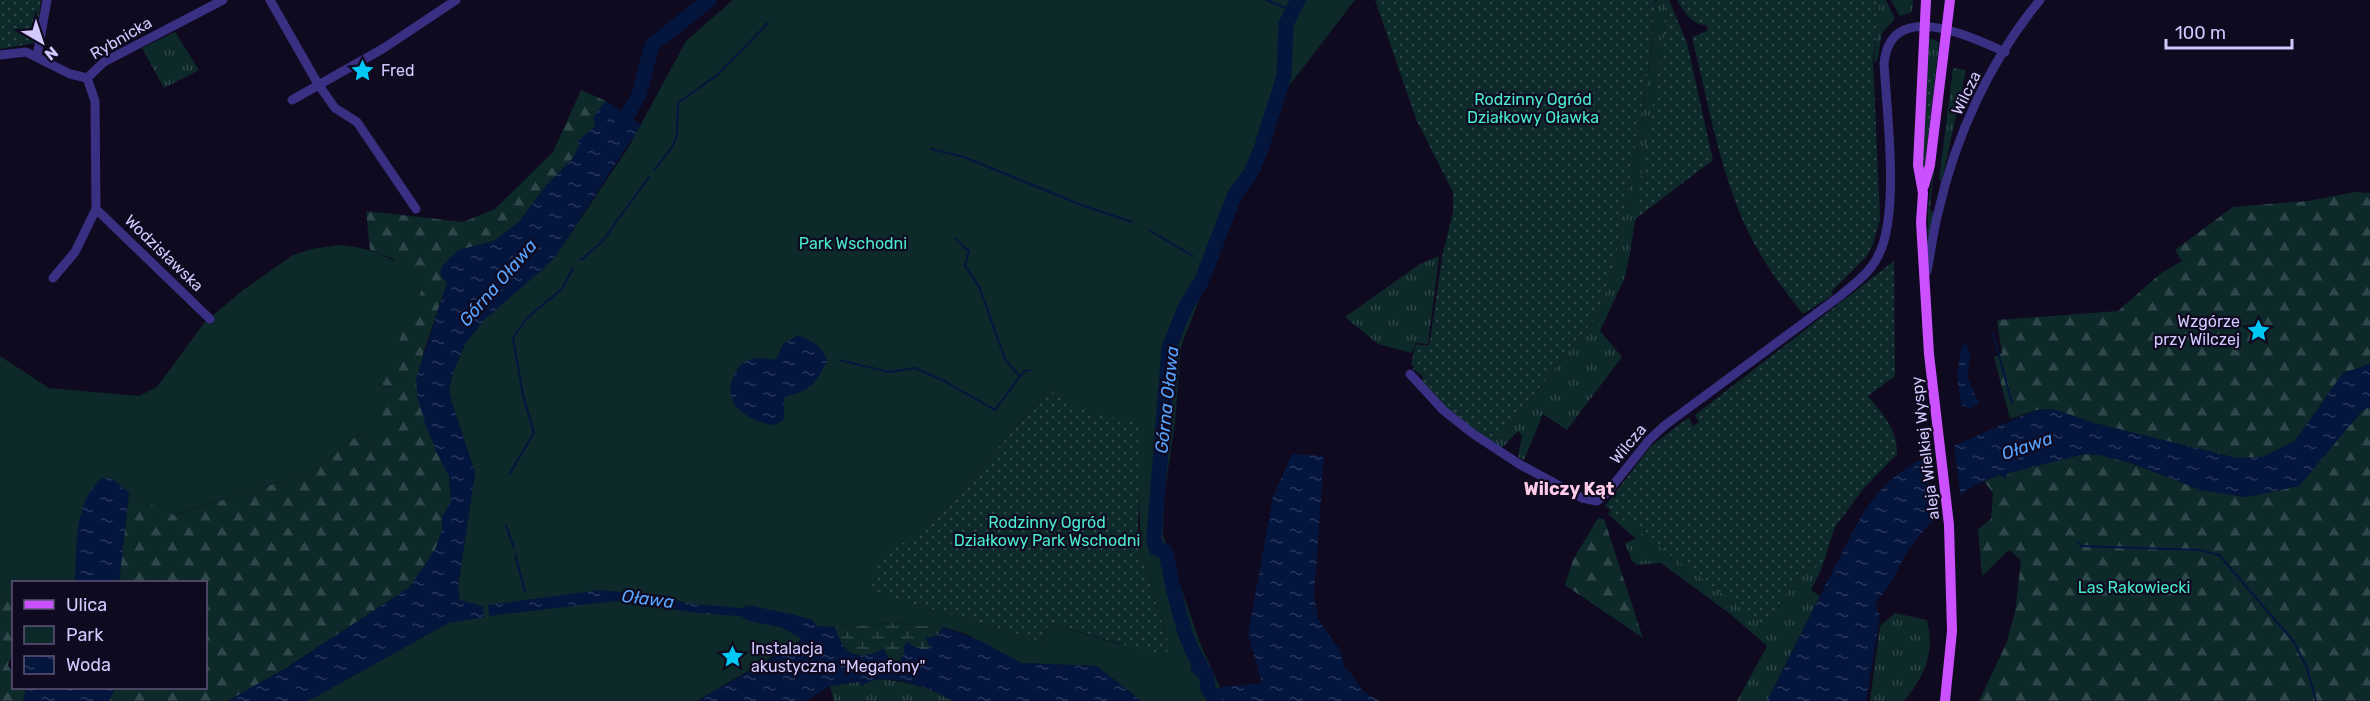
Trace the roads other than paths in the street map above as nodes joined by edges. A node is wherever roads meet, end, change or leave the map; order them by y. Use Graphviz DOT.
graph roads {
  1 [pos="47,0"];
  2 [pos="223,0"];
  3 [pos="270,0"];
  4 [pos="456,0"];
  5 [pos="1926,0"];
  6 [pos="1950,0"];
  7 [pos="2040,0"];
  8 [pos="2005,51"];
  9 [pos="0,55"];
  10 [pos="37,56"];
  11 [pos="87,78"];
  12 [pos="318,84"];
  13 [pos="292,100"];
  14 [pos="1923,192"];
  15 [pos="416,208"];
  16 [pos="96,209"];
  17 [pos="53,278"];
  18 [pos="1925,280"];
  19 [pos="210,319"];
  20 [pos="1410,374"];
  21 [pos="1946,701"];
  1 -- 10 [label="street"];
  2 -- 11 [label="street, Rybnicka"];
  3 -- 12 [label="street"];
  4 -- 12 [label="street"];
  5 -- 14 [label="main road, aleja Wielkiej Wyspy"];
  6 -- 14 [label="main road, aleja Wielkiej Wyspy"];
  7 -- 8 [label="street, Wilcza"];
  8 -- 18 [label="street, Wilcza"];
  8 -- 20 [label="street, Wilcza"];
  9 -- 10 [label="street, Rybnicka"];
  10 -- 11 [label="street, Rybnicka"];
  11 -- 16 [label="street"];
  12 -- 13 [label="street"];
  12 -- 15 [label="street"];
  14 -- 18 [label="main road, aleja Wielkiej Wyspy"];
  16 -- 17 [label="street"];
  16 -- 19 [label="street, Wodzisławska"];
  18 -- 21 [label="main road, aleja Wielkiej Wyspy"];
}
